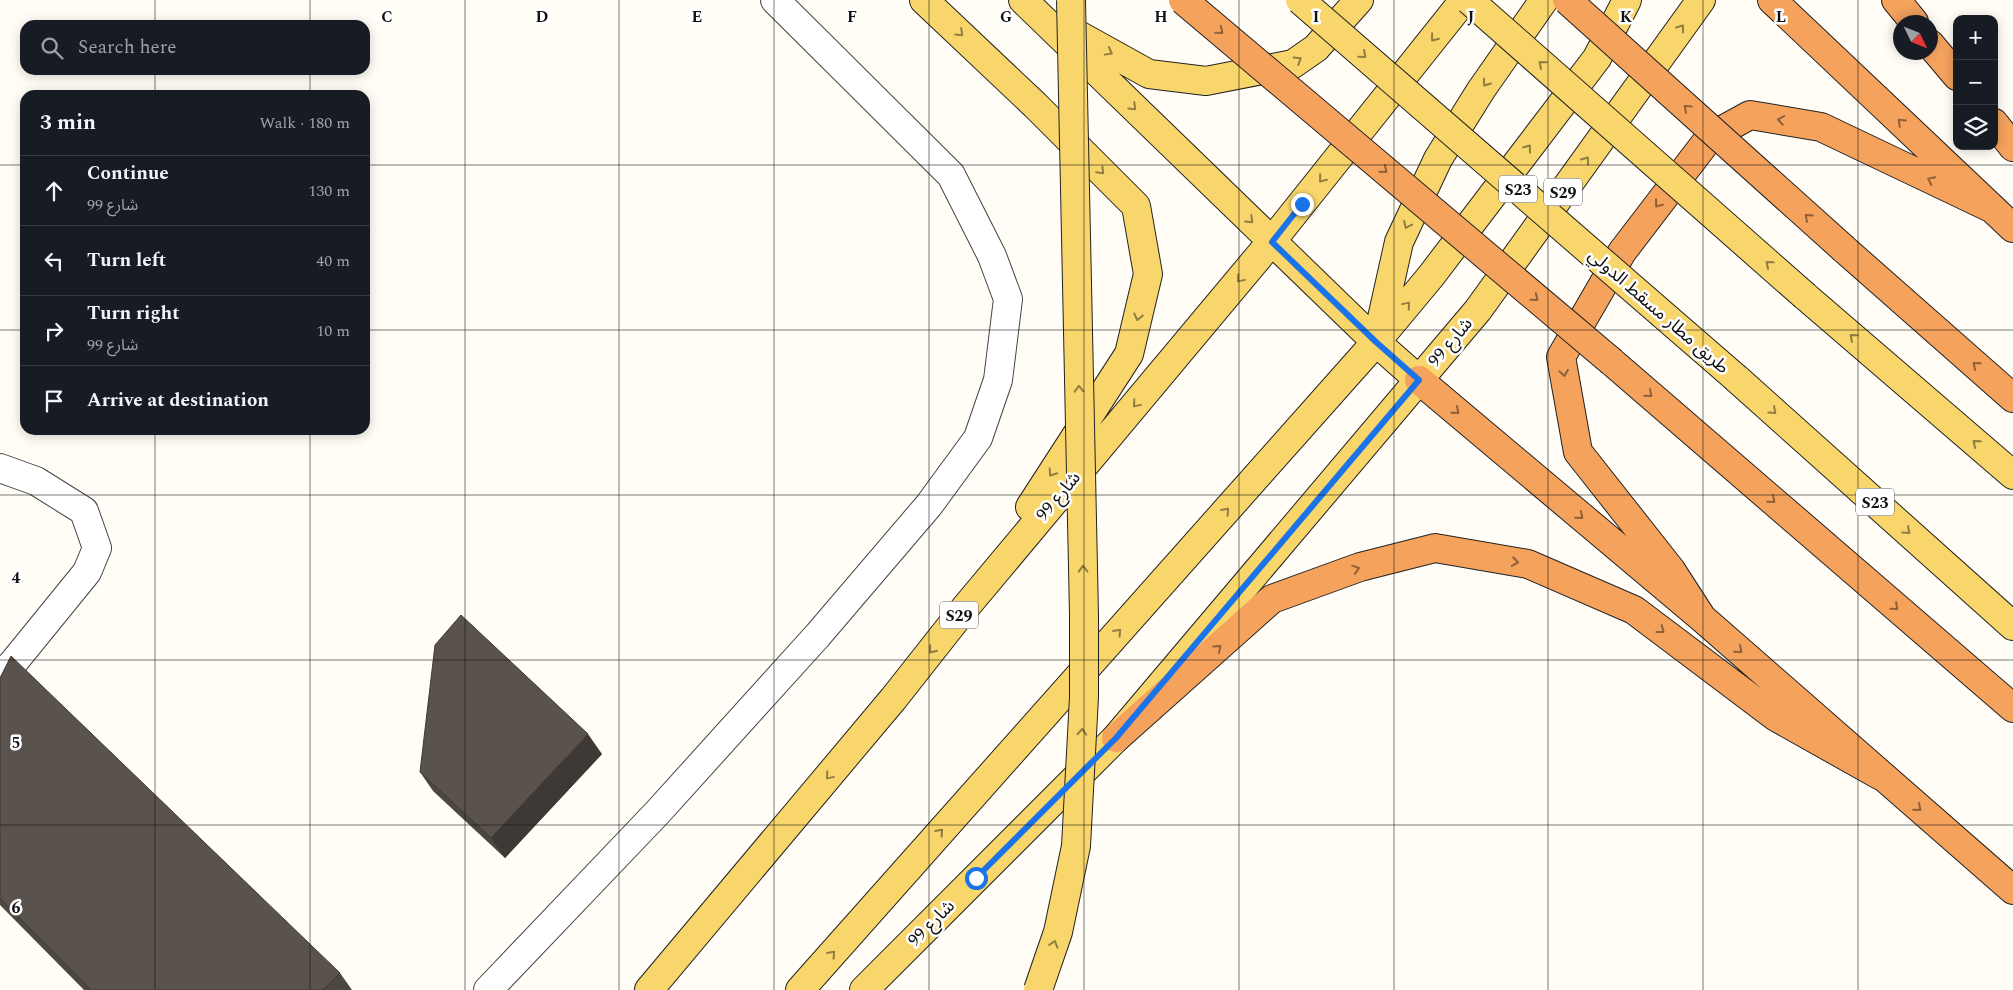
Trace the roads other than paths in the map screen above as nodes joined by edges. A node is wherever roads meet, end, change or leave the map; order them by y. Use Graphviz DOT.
graph roads {
  1 [pos="774,0"];
  2 [pos="924,0"];
  3 [pos="1072,0"];
  4 [pos="1183,0"];
  5 [pos="1300,0"];
  6 [pos="1359,0"];
  7 [pos="1464,0"];
  8 [pos="1469,0"];
  9 [pos="1544,0"];
  10 [pos="1567,0"];
  11 [pos="1626,0"];
  12 [pos="1701,0"];
  13 [pos="1772,0"];
  14 [pos="1896,0"];
  15 [pos="1029,6"];
  16 [pos="1908,15"];
  17 [pos="1938,53"];
  18 [pos="1953,71"];
  19 [pos="1998,128"];
  20 [pos="2013,147"];
  21 [pos="1991,208"];
  22 [pos="2013,228"];
  23 [pos="1272,242"];
  24 [pos="1376,342"];
  25 [pos="1419,380"];
  26 [pos="2013,398"];
  27 [pos="0,468"];
  28 [pos="2013,475"];
  29 [pos="965,608"];
  30 [pos="1702,618"];
  31 [pos="2013,626"];
  32 [pos="0,676"];
  33 [pos="1984,684"];
  34 [pos="2013,708"];
  35 [pos="2013,715"];
  36 [pos="1116,738"];
  37 [pos="1881,776"];
  38 [pos="2013,890"];
  39 [pos="488,990"];
  40 [pos="649,990"];
  41 [pos="800,990"];
  42 [pos="864,990"];
  43 [pos="1038,990"];
  1 -- 39 [label="street"];
  2 -- 29 [label="main road, one-way"];
  43 -- 3 [label="main road, one-way, bridge"];
  4 -- 33 [label="highway, one-way, bridge"];
  5 -- 31 [label="main road, طريق مطار مسقط الدولي / S23, one-way, bridge"];
  15 -- 6 [label="main road, one-way"];
  7 -- 23 [label="main road, 99 شارع / S29, one-way"];
  28 -- 8 [label="main road, one-way, bridge"];
  9 -- 24 [label="main road, one-way"];
  26 -- 10 [label="highway, one-way, bridge"];
  24 -- 11 [label="main road, one-way"];
  25 -- 12 [label="main road, 99 شارع / S29, one-way"];
  21 -- 13 [label="highway, one-way"];
  14 -- 16 [label="highway"];
  15 -- 23 [label="main road, one-way"];
  17 -- 18 [label="highway"];
  19 -- 20 [label="highway"];
  21 -- 22 [label="highway"];
  21 -- 30 [label="highway, one-way"];
  23 -- 24 [label="main road"];
  23 -- 29 [label="main road, 99 شارع / S29, one-way"];
  24 -- 25 [label="main road"];
  41 -- 24 [label="main road, one-way"];
  25 -- 30 [label="highway, one-way"];
  25 -- 36 [label="main road, 99 شارع / S29"];
  27 -- 32 [label="street"];
  29 -- 40 [label="main road, 99 شارع / S29, one-way"];
  30 -- 37 [label="highway, one-way"];
  33 -- 34 [label="highway"];
  33 -- 35 [label="highway"];
  36 -- 37 [label="highway, one-way"];
  36 -- 42 [label="main road, 99 شارع / S29"];
  37 -- 38 [label="highway, one-way"];
}
